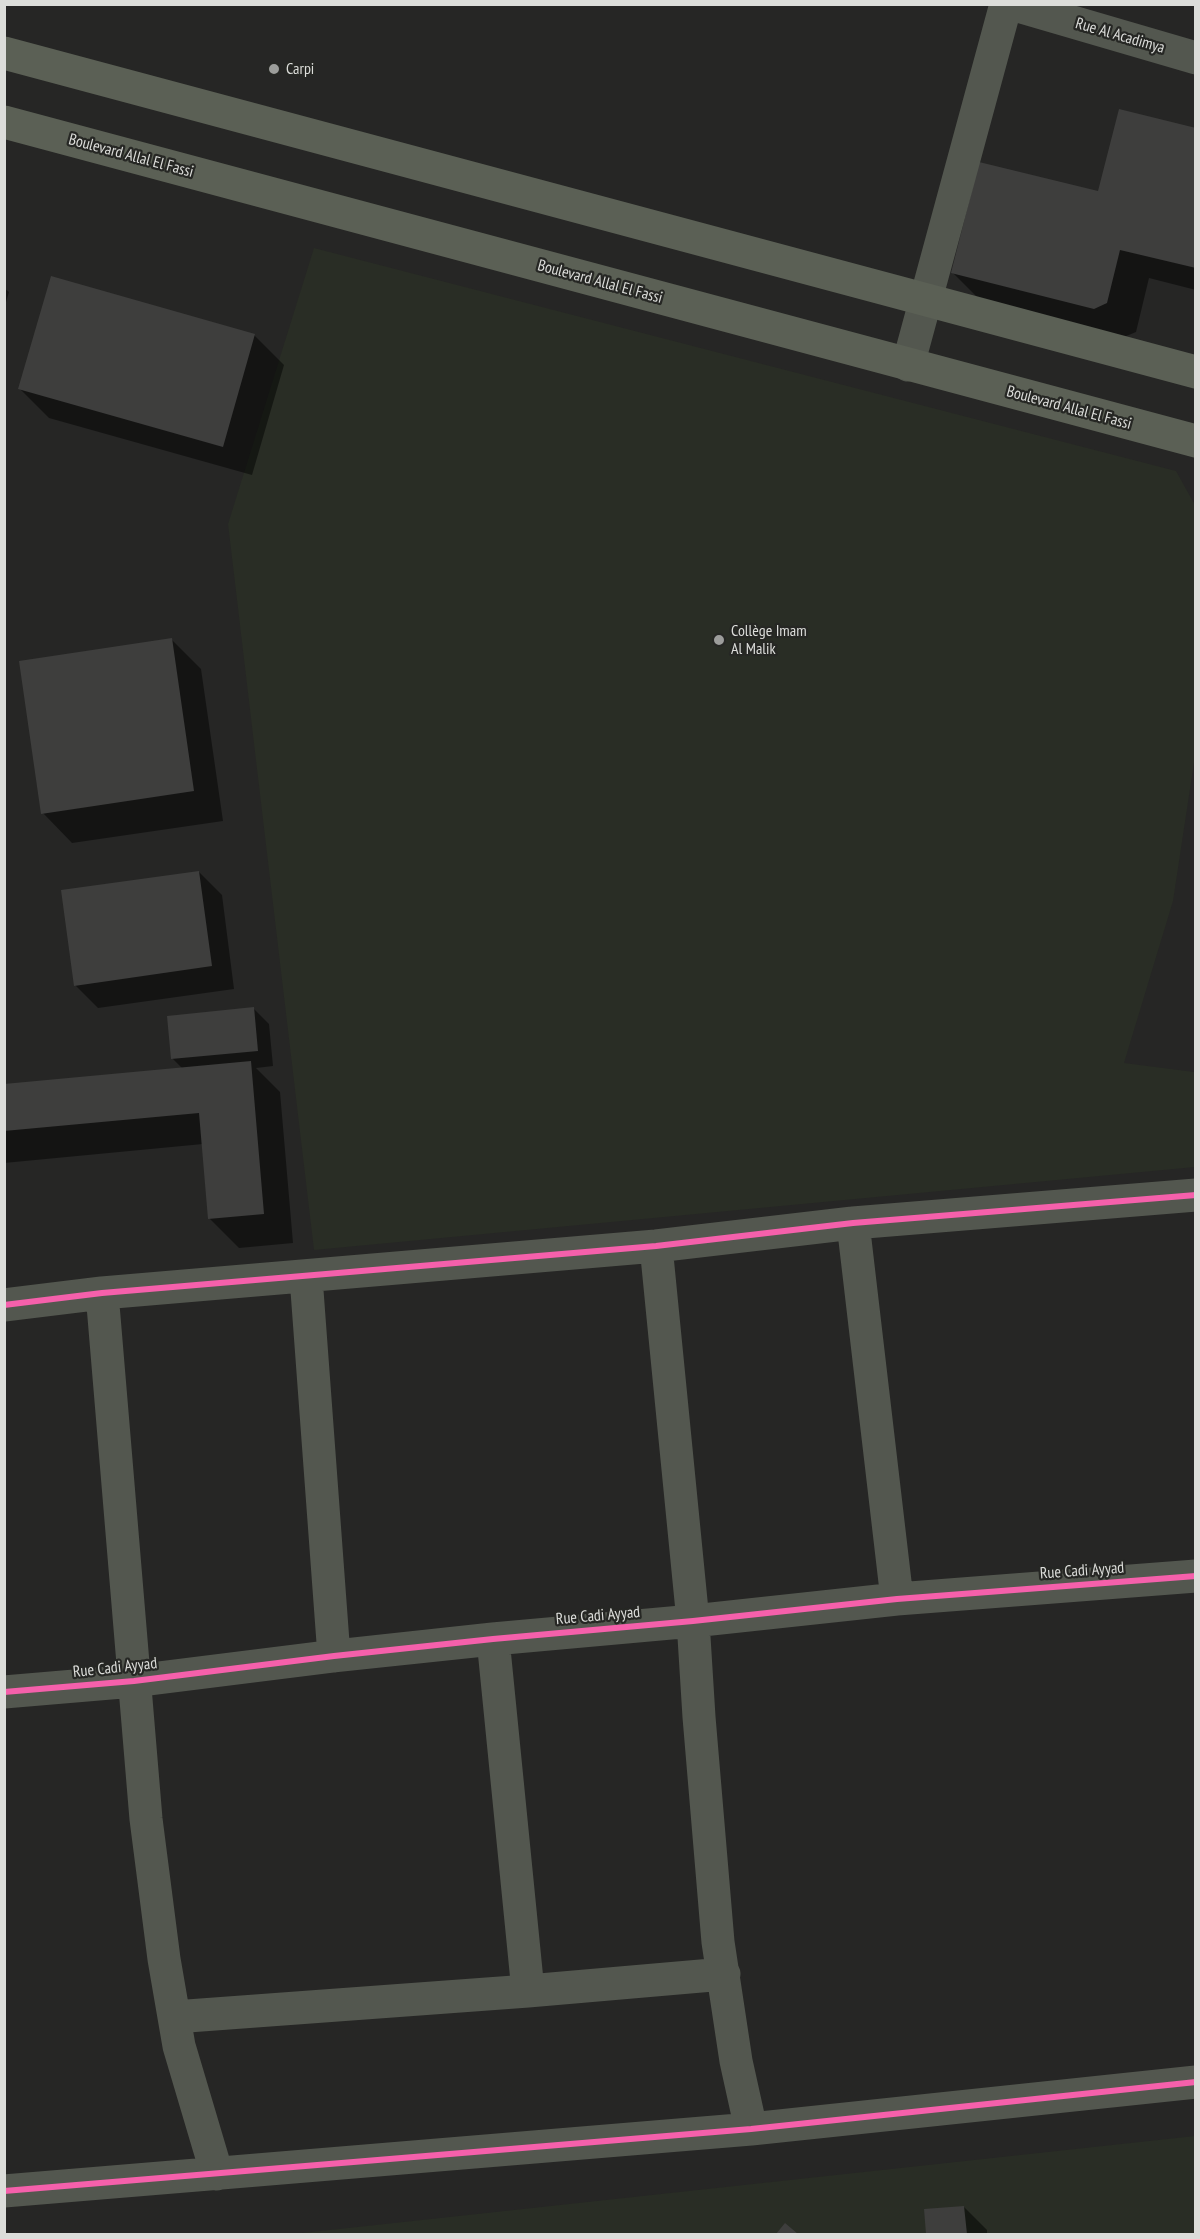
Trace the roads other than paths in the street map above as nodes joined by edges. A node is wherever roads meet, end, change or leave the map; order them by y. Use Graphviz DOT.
graph roads {
  1 [pos="1006,4"];
  2 [pos="1011,4"];
  3 [pos="4,53"];
  4 [pos="1196,58"];
  5 [pos="4,122"];
  6 [pos="926,300"];
  7 [pos="908,365"];
  8 [pos="1196,372"];
  9 [pos="1196,441"];
  10 [pos="1196,1195"];
  11 [pos="853,1223"];
  12 [pos="656,1246"];
  13 [pos="306,1277"];
  14 [pos="102,1293"];
  15 [pos="4,1305"];
  16 [pos="1196,1575"];
  17 [pos="897,1599"];
  18 [pos="693,1621"];
  19 [pos="494,1639"];
  20 [pos="334,1656"];
  21 [pos="134,1681"];
  22 [pos="4,1692"];
  23 [pos="724,1974"];
  24 [pos="528,1991"];
  25 [pos="174,2016"];
  26 [pos="1196,2082"];
  27 [pos="751,2129"];
  28 [pos="217,2174"];
  29 [pos="4,2192"];
  1 -- 6 [label="street"];
  2 -- 4 [label="street, Rue Al Acadimya"];
  3 -- 6 [label="main road"];
  5 -- 7 [label="main road, Boulevard Allal El Fassi"];
  6 -- 7 [label="street"];
  6 -- 8 [label="main road"];
  7 -- 9 [label="main road, Boulevard Allal El Fassi"];
  10 -- 11 [label="street"];
  11 -- 12 [label="street"];
  11 -- 17 [label="street"];
  12 -- 13 [label="street"];
  12 -- 18 [label="street"];
  13 -- 14 [label="street"];
  13 -- 20 [label="street"];
  14 -- 15 [label="street"];
  14 -- 21 [label="street"];
  16 -- 17 [label="street, Rue Cadi Ayyad"];
  17 -- 18 [label="street, Rue Cadi Ayyad"];
  18 -- 19 [label="street, Rue Cadi Ayyad"];
  18 -- 23 [label="street"];
  19 -- 20 [label="street, Rue Cadi Ayyad"];
  19 -- 24 [label="street"];
  20 -- 21 [label="street, Rue Cadi Ayyad"];
  21 -- 22 [label="street, Rue Cadi Ayyad"];
  21 -- 25 [label="street"];
  23 -- 24 [label="street"];
  23 -- 27 [label="street"];
  24 -- 25 [label="street"];
  25 -- 28 [label="street"];
  26 -- 27 [label="street"];
  27 -- 28 [label="street"];
  28 -- 29 [label="street"];
}
